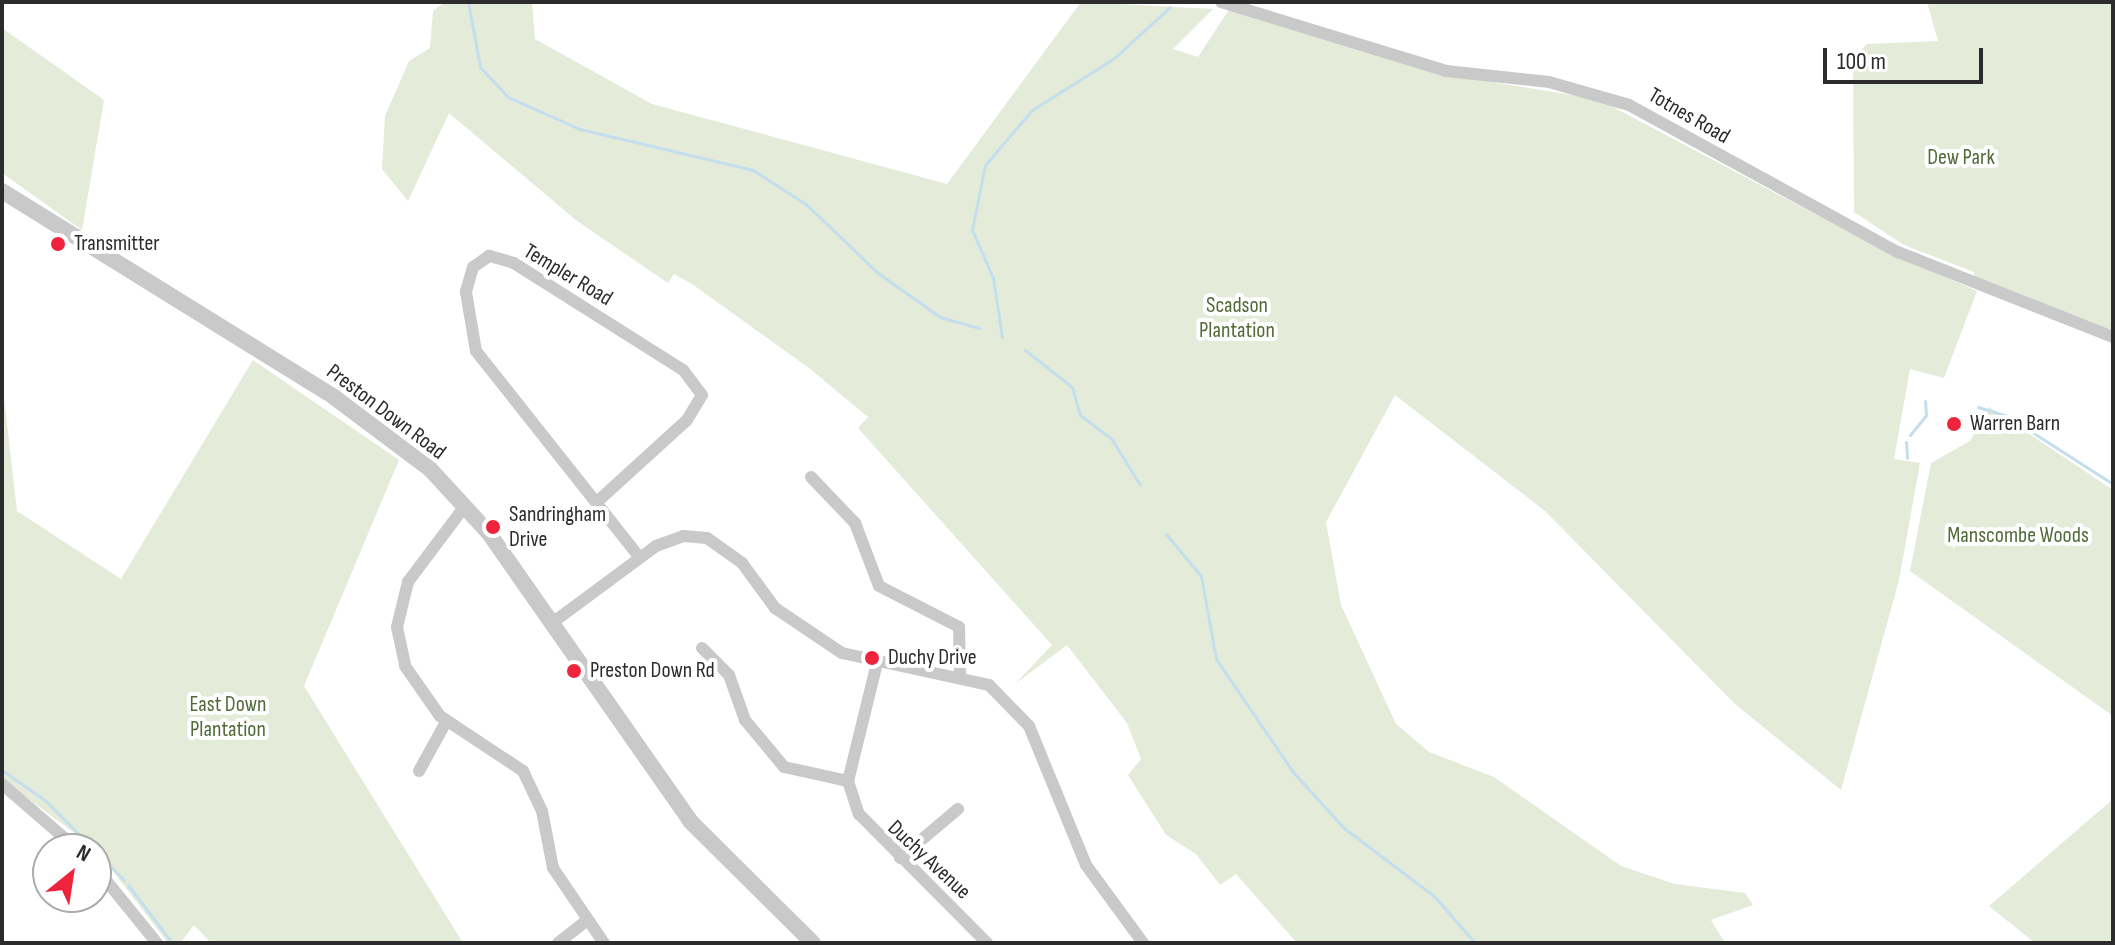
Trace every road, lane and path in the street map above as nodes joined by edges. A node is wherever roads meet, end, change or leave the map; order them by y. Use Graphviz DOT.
graph roads {
  1 [pos="1221,2"];
  2 [pos="2,191"];
  3 [pos="2113,337"];
  4 [pos="811,477"];
  5 [pos="598,501"];
  6 [pos="465,506"];
  7 [pos="639,557"];
  8 [pos="552,623"];
  9 [pos="702,648"];
  10 [pos="878,659"];
  11 [pos="960,676"];
  12 [pos="446,722"];
  13 [pos="419,771"];
  14 [pos="848,781"];
  15 [pos="2,784"];
  16 [pos="958,809"];
  17 [pos="59,833"];
  18 [pos="900,858"];
  19 [pos="112,888"];
  20 [pos="586,921"];
  21 [pos="157,943"];
  22 [pos="558,943"];
  23 [pos="604,943"];
  24 [pos="813,943"];
  25 [pos="987,943"];
  26 [pos="1143,943"];
  1 -- 3 [label="street, Totnes Road"];
  2 -- 6 [label="street, Preston Down Road"];
  4 -- 11 [label="street"];
  5 -- 5 [label="street, Templer Road"];
  5 -- 7 [label="street, Templer Road"];
  6 -- 8 [label="street, Preston Down Road"];
  6 -- 12 [label="street"];
  7 -- 8 [label="street"];
  7 -- 10 [label="street"];
  8 -- 24 [label="street, Preston Down Road"];
  9 -- 14 [label="street"];
  10 -- 11 [label="street"];
  10 -- 14 [label="street"];
  11 -- 26 [label="street"];
  12 -- 13 [label="street"];
  12 -- 20 [label="street"];
  14 -- 18 [label="street, Duchy Avenue"];
  15 -- 17 [label="street"];
  16 -- 18 [label="street"];
  18 -- 25 [label="street, Duchy Avenue"];
  19 -- 21 [label="street"];
  20 -- 22 [label="street"];
  20 -- 23 [label="street"];
}
